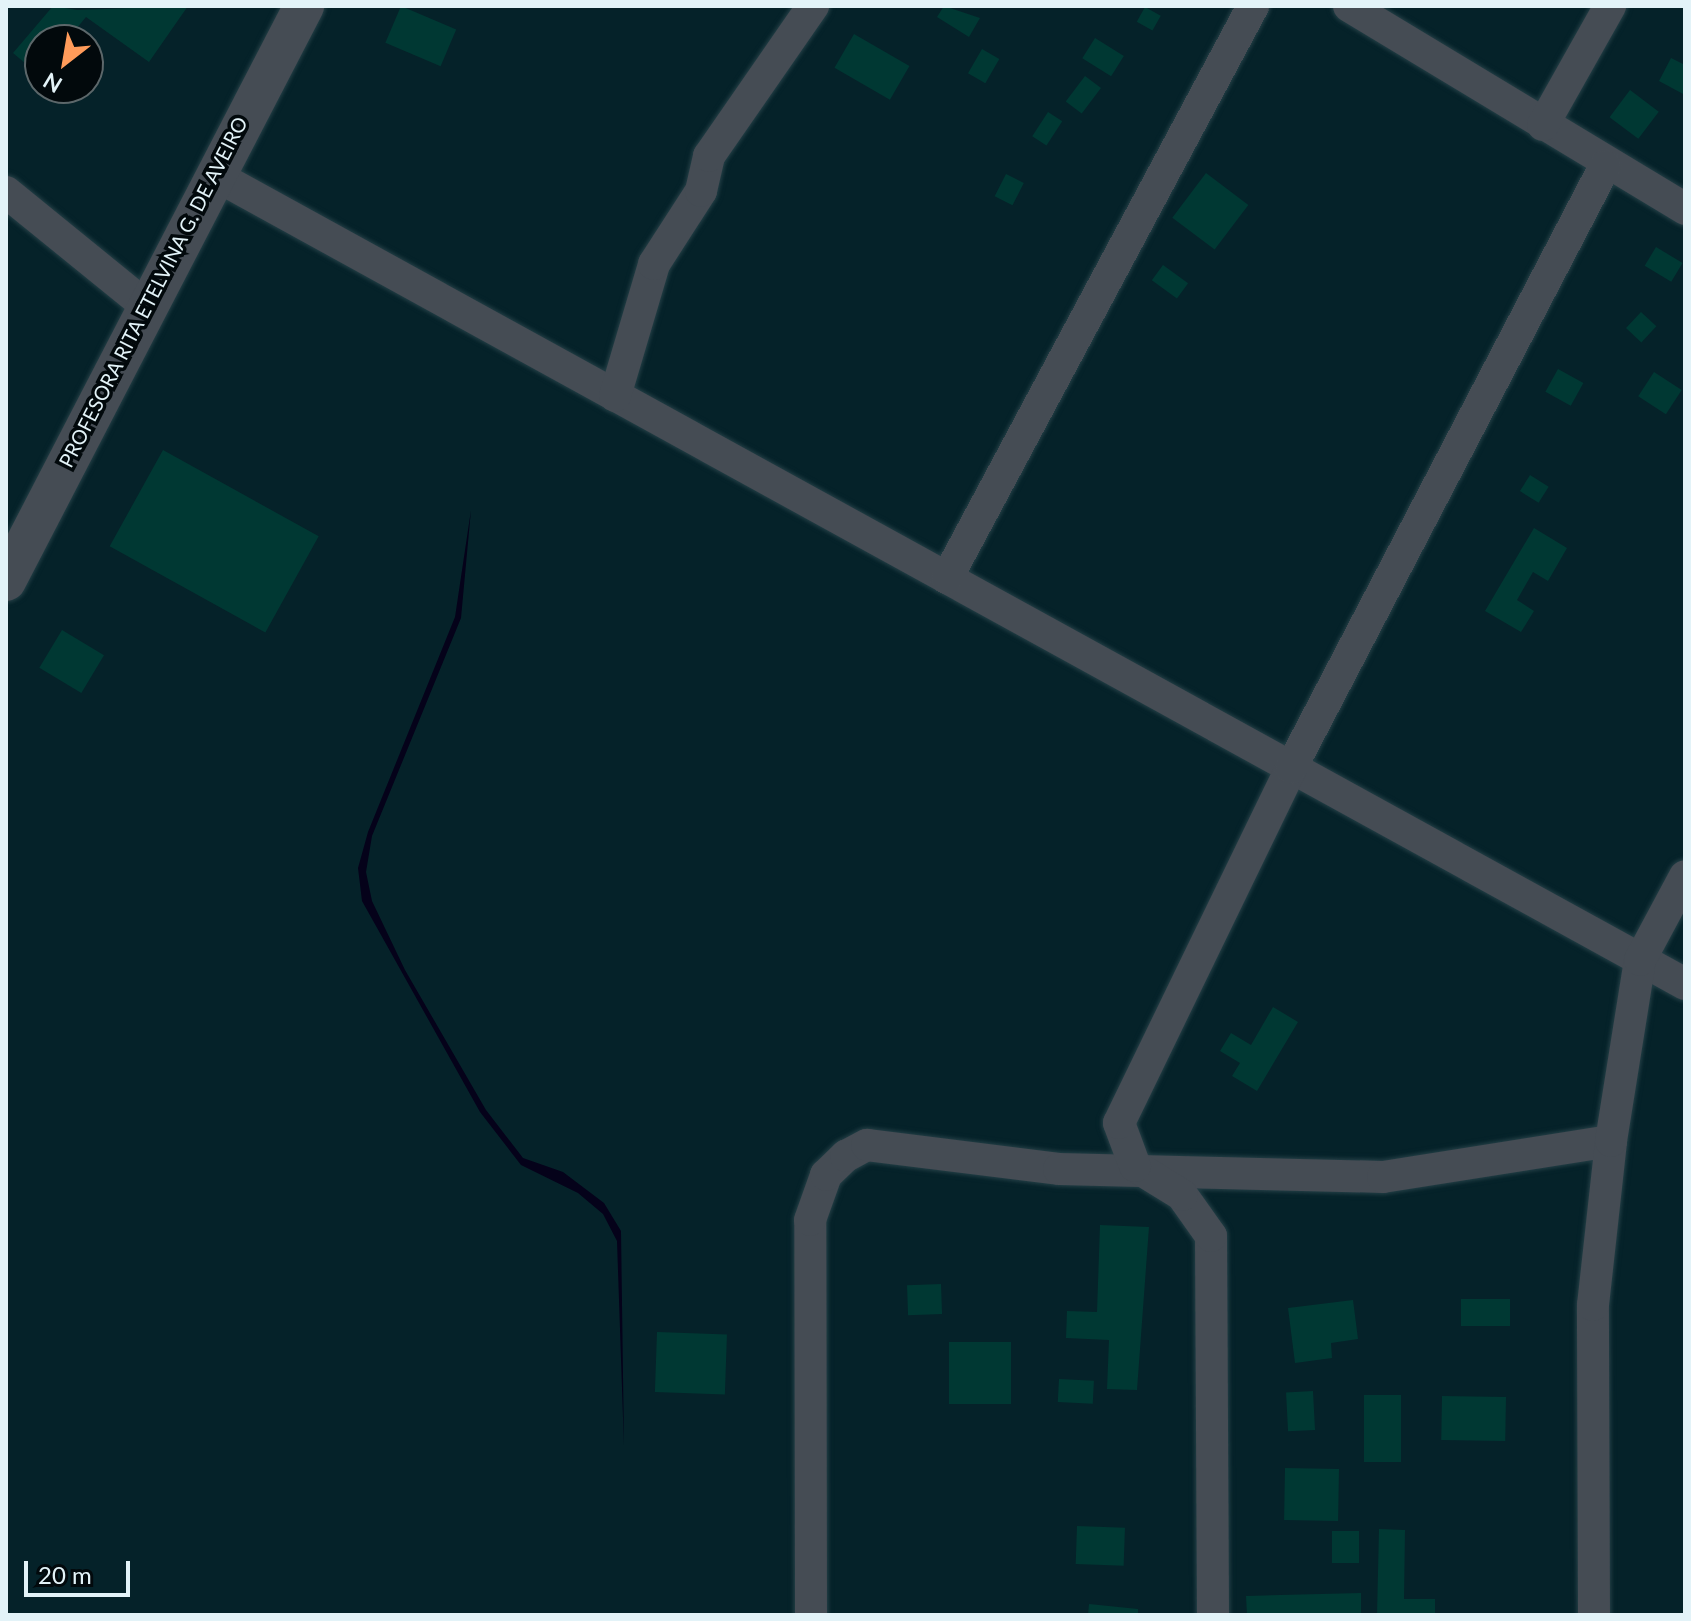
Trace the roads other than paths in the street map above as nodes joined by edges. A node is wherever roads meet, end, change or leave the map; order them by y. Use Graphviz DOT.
graph roads {
  1 [pos="304,6"];
  2 [pos="813,6"];
  3 [pos="1253,6"];
  4 [pos="1349,6"];
  5 [pos="1610,6"];
  6 [pos="1543,125"];
  7 [pos="1605,166"];
  8 [pos="213,174"];
  9 [pos="6,192"];
  10 [pos="1685,209"];
  11 [pos="145,305"];
  12 [pos="615,396"];
  13 [pos="947,578"];
  14 [pos="6,581"];
  15 [pos="1291,768"];
  16 [pos="1685,876"];
  17 [pos="1640,960"];
  18 [pos="1685,984"];
  19 [pos="1611,1141"];
  20 [pos="1135,1166"];
  21 [pos="811,1615"];
  22 [pos="1213,1615"];
  23 [pos="1594,1615"];
  1 -- 8 [label="street, PROFESORA RITA ETELVINA G. DE AVEIRO"];
  2 -- 12 [label="street"];
  3 -- 13 [label="street"];
  4 -- 6 [label="street"];
  5 -- 6 [label="street"];
  6 -- 7 [label="street"];
  7 -- 10 [label="street"];
  7 -- 15 [label="street"];
  8 -- 11 [label="street, PROFESORA RITA ETELVINA G. DE AVEIRO"];
  8 -- 12 [label="street"];
  9 -- 11 [label="street"];
  11 -- 14 [label="street, PROFESORA RITA ETELVINA G. DE AVEIRO"];
  12 -- 13 [label="street"];
  13 -- 15 [label="street"];
  15 -- 17 [label="street"];
  15 -- 20 [label="street"];
  16 -- 17 [label="street"];
  17 -- 18 [label="street"];
  17 -- 19 [label="street"];
  19 -- 20 [label="street"];
  19 -- 23 [label="street"];
  20 -- 21 [label="street"];
  20 -- 22 [label="street"];
}
